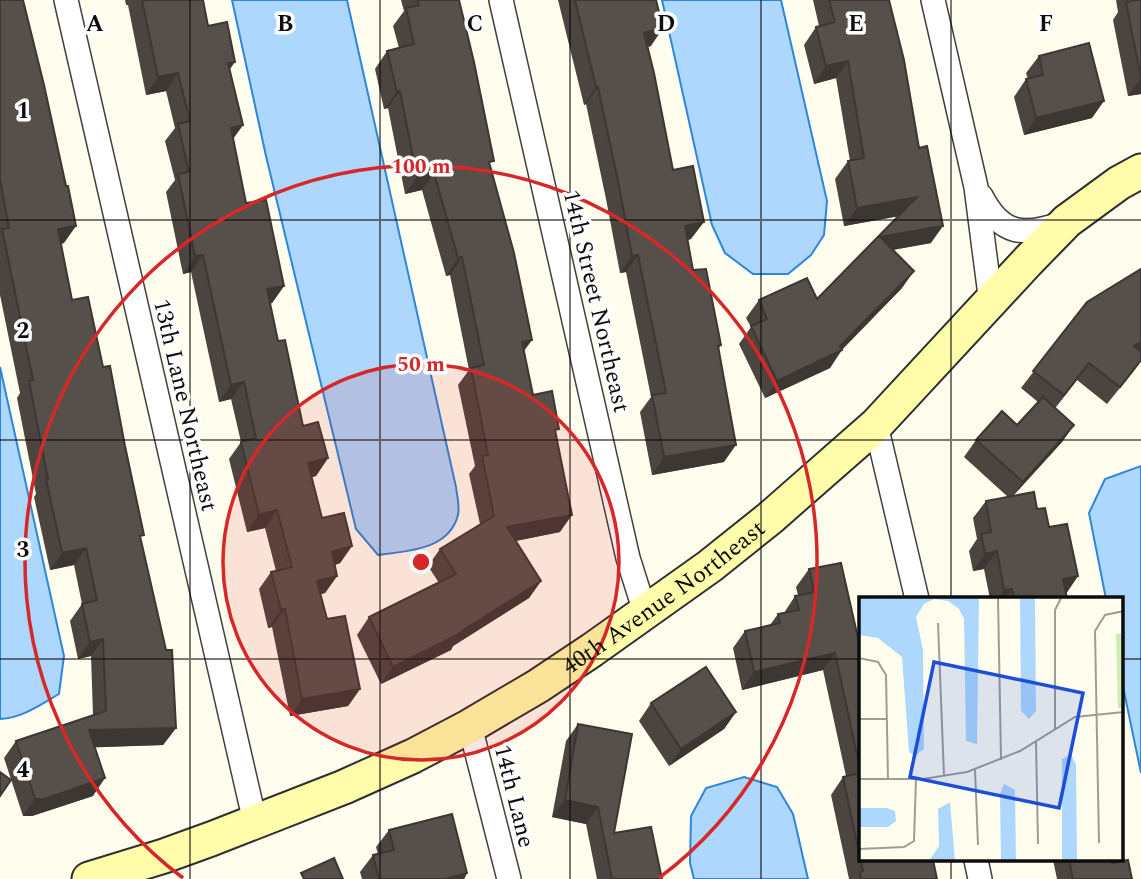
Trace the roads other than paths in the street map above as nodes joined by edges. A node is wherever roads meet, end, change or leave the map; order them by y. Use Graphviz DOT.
graph roads {
  1 [pos="66,0"];
  2 [pos="501,0"];
  3 [pos="933,0"];
  4 [pos="1141,171"];
  5 [pos="976,187"];
  6 [pos="1067,221"];
  7 [pos="991,303"];
  8 [pos="876,425"];
  9 [pos="917,597"];
  10 [pos="645,612"];
  11 [pos="470,726"];
  12 [pos="255,822"];
  13 [pos="89,879"];
  14 [pos="509,879"];
  1 -- 12 [label="street, 13th Lane Northeast"];
  2 -- 10 [label="street, 14th Street Northeast"];
  3 -- 5 [label="street"];
  4 -- 6 [label="street, 40th Avenue Northeast"];
  5 -- 6 [label="street"];
  5 -- 7 [label="street"];
  6 -- 7 [label="street, 40th Avenue Northeast"];
  7 -- 8 [label="street, 40th Avenue Northeast"];
  8 -- 9 [label="street"];
  8 -- 10 [label="street, 40th Avenue Northeast"];
  10 -- 11 [label="street, 40th Avenue Northeast"];
  11 -- 12 [label="street, 40th Avenue Northeast"];
  11 -- 14 [label="street, 14th Lane"];
  12 -- 13 [label="street, 40th Avenue Northeast"];
}
